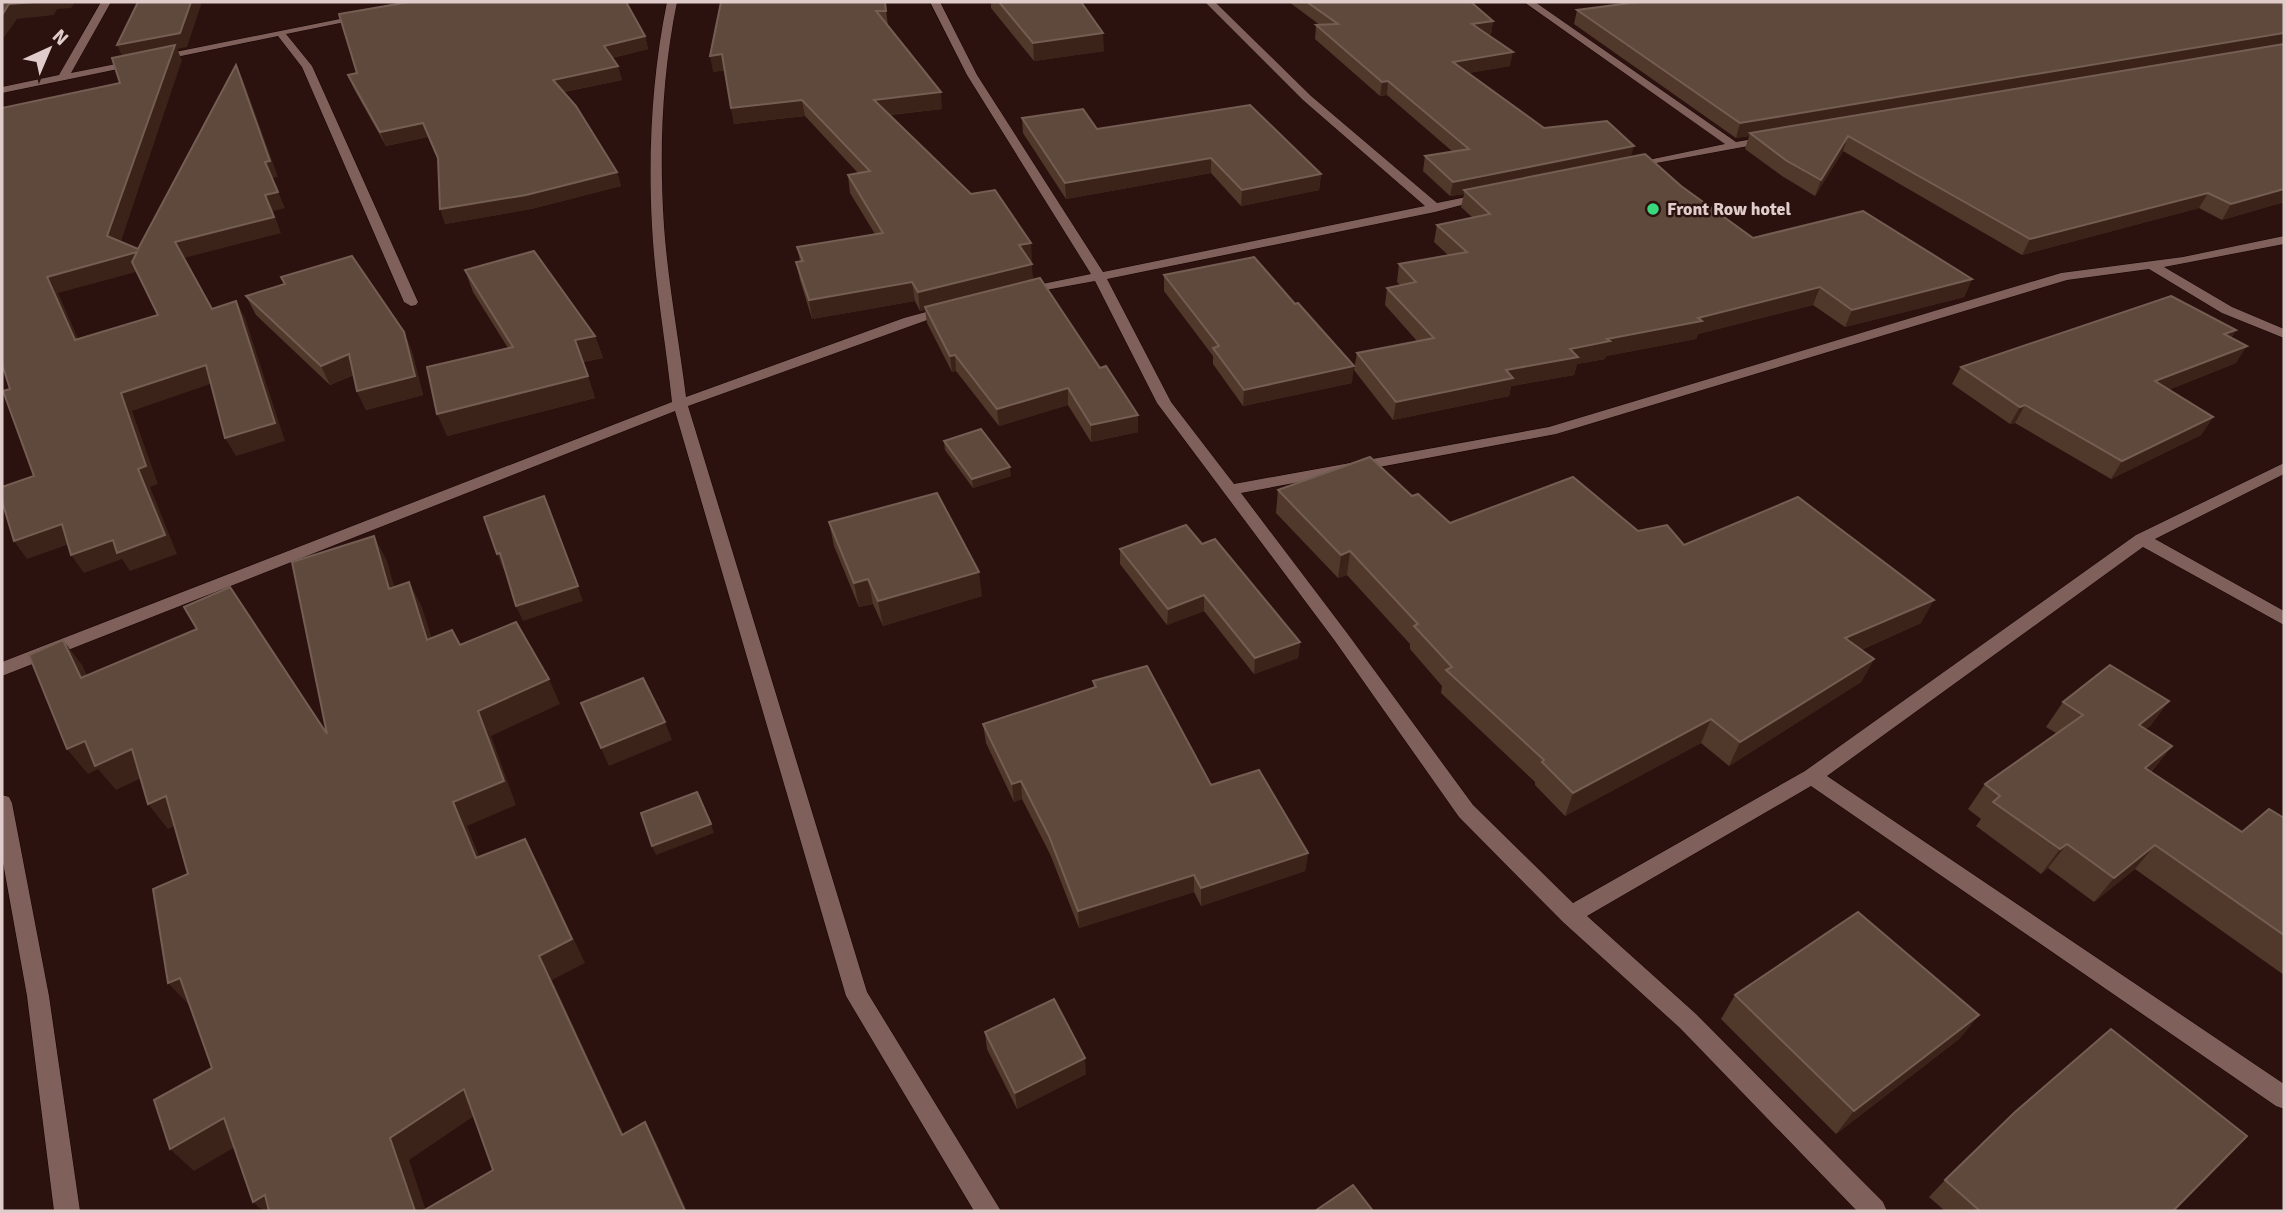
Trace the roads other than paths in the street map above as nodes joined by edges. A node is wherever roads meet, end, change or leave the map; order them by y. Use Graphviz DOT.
graph roads {
  1 [pos="106,2"];
  2 [pos="672,2"];
  3 [pos="935,2"];
  4 [pos="1210,2"];
  5 [pos="1529,2"];
  6 [pos="374,14"];
  7 [pos="280,33"];
  8 [pos="63,77"];
  9 [pos="2,90"];
  10 [pos="1784,136"];
  11 [pos="1733,145"];
  12 [pos="1625,168"];
  13 [pos="1503,193"];
  14 [pos="1435,208"];
  15 [pos="2284,240"];
  16 [pos="2151,265"];
  17 [pos="1099,276"];
  18 [pos="1011,294"];
  19 [pos="411,302"];
  20 [pos="960,307"];
  21 [pos="2284,334"];
  22 [pos="680,404"];
  23 [pos="2284,468"];
  24 [pos="1230,490"];
  25 [pos="2142,538"];
  26 [pos="2284,619"];
  27 [pos="2,669"];
  28 [pos="1812,776"];
  29 [pos="2,803"];
  30 [pos="1571,915"];
  31 [pos="2284,1098"];
  32 [pos="67,1211"];
  33 [pos="988,1211"];
  34 [pos="1874,1211"];
  1 -- 8 [label="street"];
  2 -- 22 [label="street"];
  3 -- 17 [label="street"];
  4 -- 14 [label="street"];
  5 -- 11 [label="street"];
  6 -- 7 [label="street"];
  7 -- 8 [label="street"];
  7 -- 19 [label="street"];
  8 -- 9 [label="street"];
  10 -- 11 [label="street"];
  11 -- 12 [label="street"];
  13 -- 14 [label="street"];
  14 -- 17 [label="street"];
  15 -- 16 [label="street"];
  16 -- 21 [label="street"];
  16 -- 24 [label="street"];
  17 -- 18 [label="street"];
  17 -- 24 [label="street"];
  20 -- 22 [label="street"];
  22 -- 27 [label="street"];
  22 -- 33 [label="street"];
  23 -- 25 [label="street"];
  24 -- 30 [label="street"];
  25 -- 26 [label="street"];
  25 -- 28 [label="street"];
  28 -- 30 [label="street"];
  28 -- 31 [label="street"];
  29 -- 32 [label="street"];
  30 -- 34 [label="street"];
}
